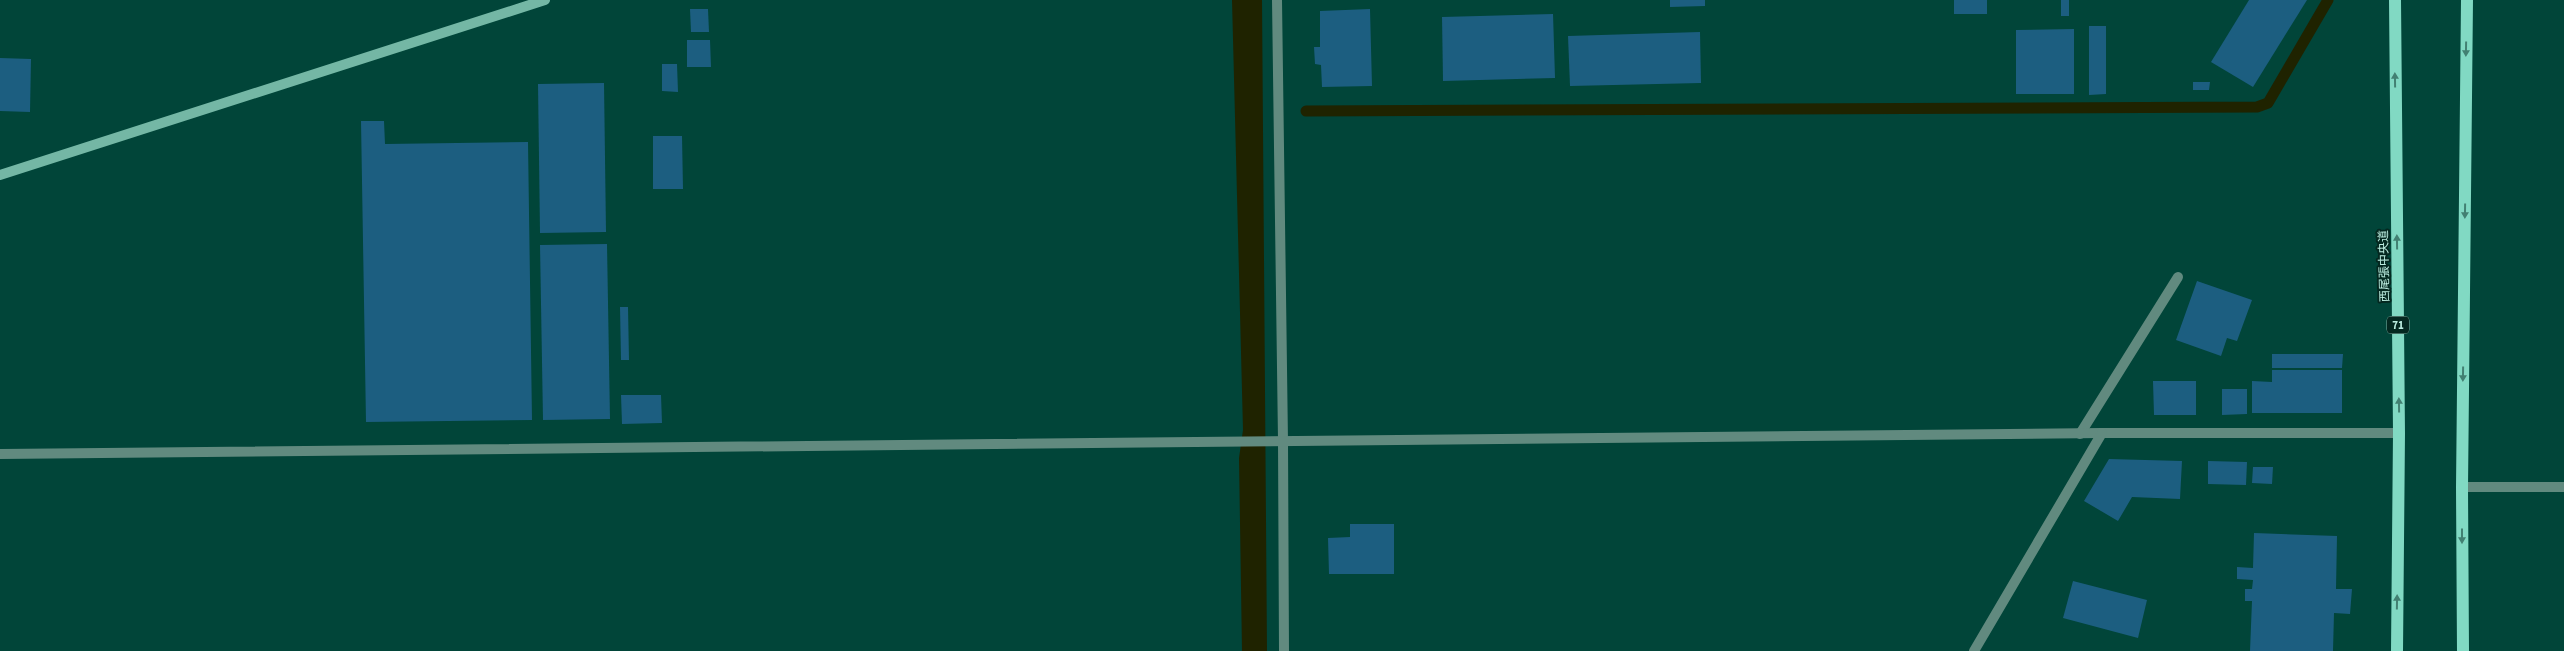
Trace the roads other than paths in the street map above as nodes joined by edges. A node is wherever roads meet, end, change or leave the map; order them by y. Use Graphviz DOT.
graph roads {
  1 [pos="545,0"];
  2 [pos="1277,0"];
  3 [pos="2395,0"];
  4 [pos="2467,0"];
  5 [pos="0,175"];
  6 [pos="2178,277"];
  7 [pos="2102,433"];
  8 [pos="2399,433"];
  9 [pos="2080,434"];
  10 [pos="1284,441"];
  11 [pos="0,454"];
  12 [pos="2564,486"];
  13 [pos="2462,487"];
  14 [pos="1284,651"];
  15 [pos="1974,651"];
  16 [pos="2397,651"];
  17 [pos="2463,651"];
  1 -- 5 [label="street"];
  2 -- 10 [label="street"];
  8 -- 3 [label="main road, 西尾張中央道 / 71, one-way"];
  4 -- 13 [label="main road, one-way"];
  6 -- 9 [label="street"];
  7 -- 8 [label="street"];
  7 -- 9 [label="street"];
  7 -- 15 [label="street"];
  16 -- 8 [label="main road, 西尾張中央道 / 71, one-way"];
  9 -- 10 [label="street"];
  10 -- 11 [label="street"];
  10 -- 14 [label="street"];
  12 -- 13 [label="street"];
  13 -- 17 [label="main road, one-way"];
}
